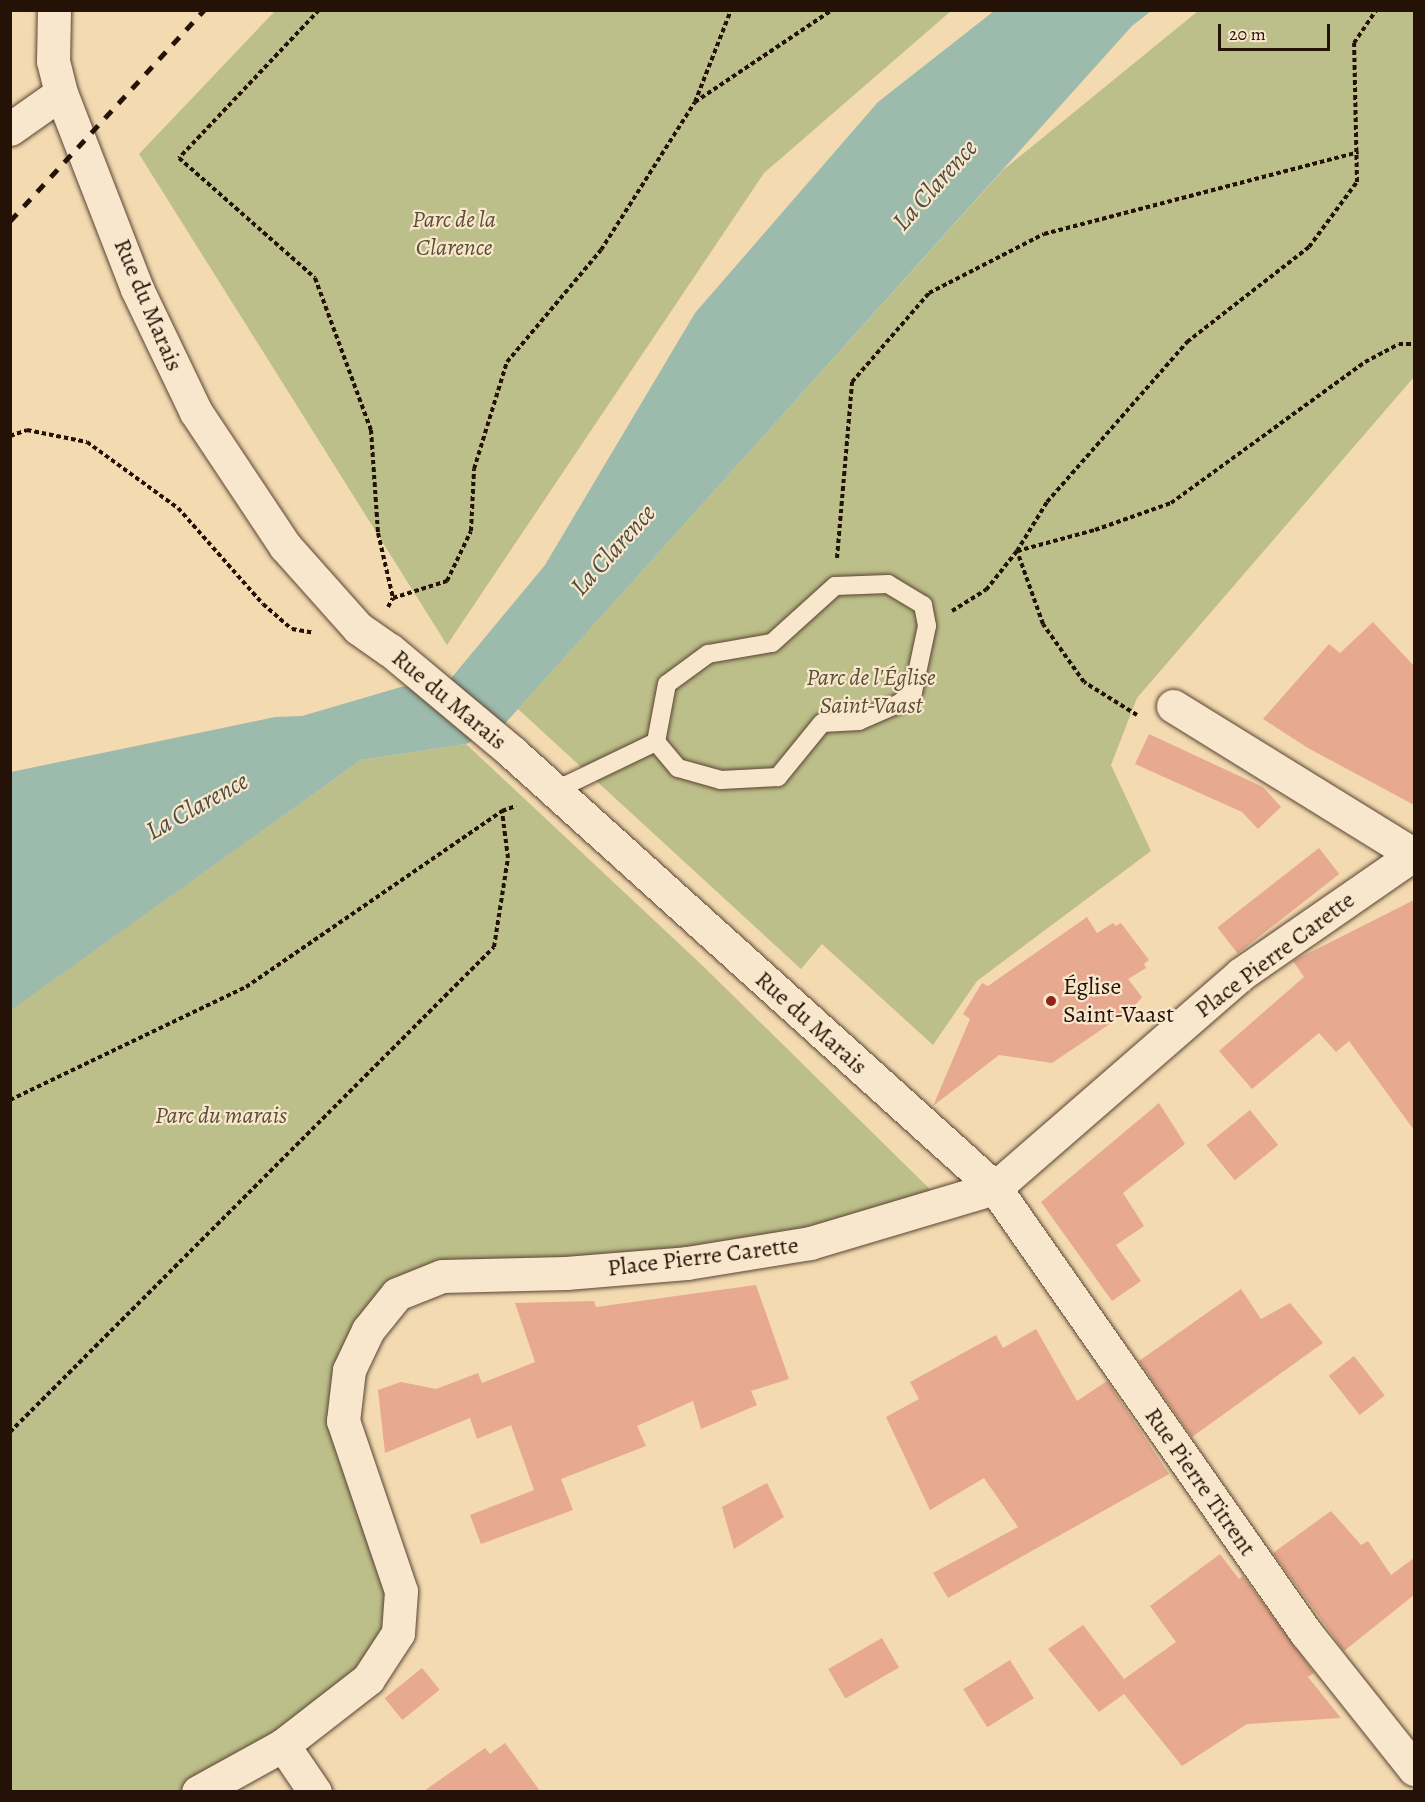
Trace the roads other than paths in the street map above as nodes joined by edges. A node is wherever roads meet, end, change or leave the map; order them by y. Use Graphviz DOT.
graph roads {
  1 [pos="54,10"];
  2 [pos="61,93"];
  3 [pos="10,129"];
  4 [pos="1173,706"];
  5 [pos="656,742"];
  6 [pos="554,791"];
  7 [pos="1414,854"];
  8 [pos="995,1188"];
  9 [pos="283,1745"];
  10 [pos="1414,1768"];
  11 [pos="198,1791"];
  12 [pos="315,1791"];
  1 -- 2 [label="street, Rue du Marais"];
  2 -- 3 [label="street"];
  2 -- 6 [label="street, Rue du Marais"];
  4 -- 7 [label="street"];
  5 -- 5 [label="lane"];
  5 -- 6 [label="lane"];
  6 -- 8 [label="street, Rue du Marais"];
  7 -- 8 [label="street, Place Pierre Carette"];
  8 -- 9 [label="street, Place Pierre Carette"];
  8 -- 10 [label="street, Rue Pierre Titrent"];
  9 -- 11 [label="street, Place Pierre Carette"];
  9 -- 12 [label="street"];
}
